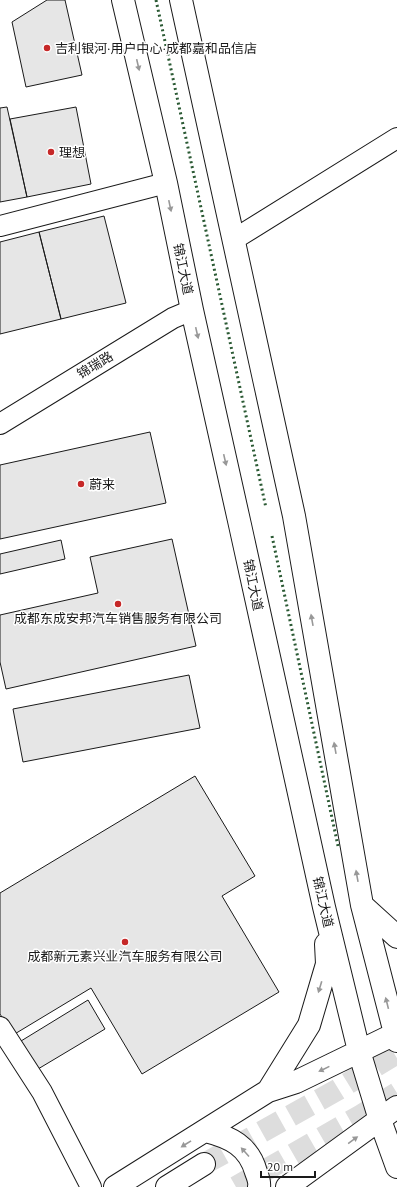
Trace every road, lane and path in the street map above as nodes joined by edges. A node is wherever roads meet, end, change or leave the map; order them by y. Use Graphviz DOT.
graph roads {
  1 [pos="123,0"];
  2 [pos="181,0"];
  3 [pos="397,138"];
  4 [pos="166,184"];
  5 [pos="0,226"];
  6 [pos="233,240"];
  7 [pos="192,310"];
  8 [pos="0,424"];
  9 [pos="362,905"];
  10 [pos="324,907"];
  11 [pos="397,937"];
  12 [pos="0,1026"];
  13 [pos="396,1036"];
  14 [pos="359,1051"];
  15 [pos="268,1091"];
  16 [pos="397,1107"];
  17 [pos="380,1120"];
  18 [pos="206,1131"];
  19 [pos="204,1164"];
  20 [pos="397,1167"];
  21 [pos="91,1187"];
  22 [pos="115,1187"];
  23 [pos="167,1187"];
  24 [pos="259,1187"];
  25 [pos="287,1187"];
  26 [pos="308,1187"];
  27 [pos="315,1187"];
  1 -- 4 [label="main road, 锦江大道, one-way"];
  2 -- 6 [label="main road"];
  3 -- 6 [label="street"];
  4 -- 5 [label="street"];
  4 -- 7 [label="main road, 锦江大道, one-way"];
  9 -- 6 [label="main road, one-way"];
  7 -- 8 [label="street, 锦瑞路"];
  7 -- 10 [label="main road, 锦江大道, one-way"];
  9 -- 11 [label="main road"];
  13 -- 9 [label="main road, one-way"];
  10 -- 14 [label="main road, 锦江大道"];
  10 -- 15 [label="main road, one-way"];
  12 -- 21 [label="street"];
  13 -- 14 [label="main road"];
  14 -- 15 [label="main road, one-way"];
  14 -- 17 [label="main road, 锦江大道"];
  15 -- 18 [label="main road"];
  16 -- 17 [label="main road"];
  17 -- 20 [label="main road, 锦江大道"];
  25 -- 17 [label="main road, one-way"];
  18 -- 22 [label="main road, one-way"];
  24 -- 18 [label="main road, one-way"];
  19 -- 23 [label="main road"];
  26 -- 27 [label="main road"];
}
